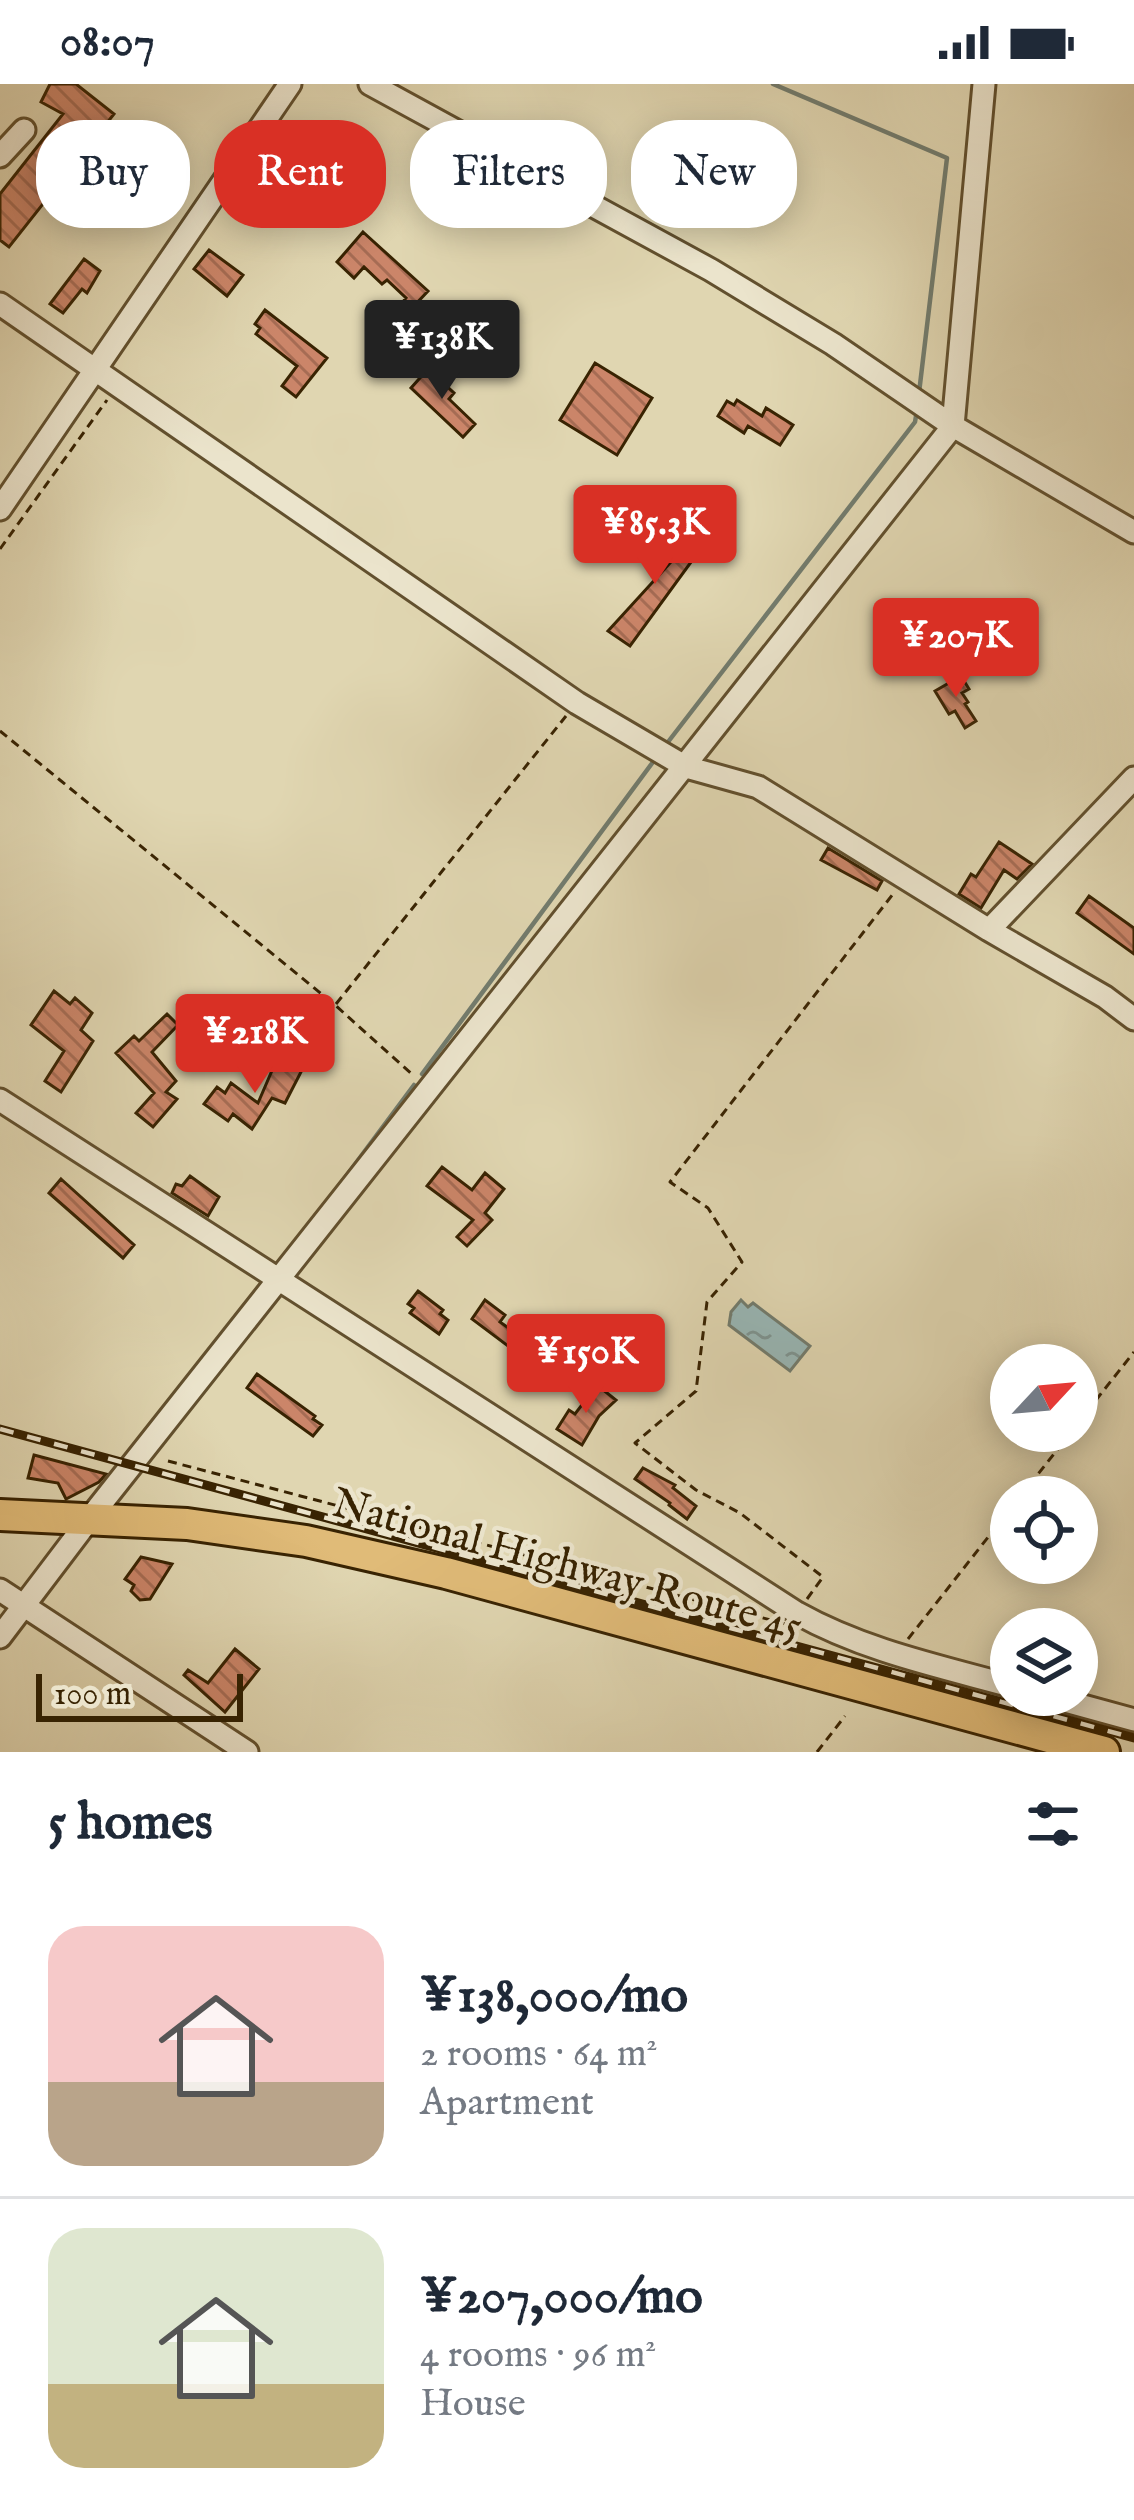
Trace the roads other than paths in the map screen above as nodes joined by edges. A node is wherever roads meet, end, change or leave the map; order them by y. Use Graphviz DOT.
graph roads {
  1 [pos="290,84"];
  2 [pos="370,84"];
  3 [pos="984,84"];
  4 [pos="24,130"];
  5 [pos="0,156"];
  6 [pos="0,304"];
  7 [pos="98,369"];
  8 [pos="952,426"];
  9 [pos="0,508"];
  10 [pos="1134,532"];
  11 [pos="686,766"];
  12 [pos="1134,778"];
  13 [pos="988,930"];
  14 [pos="1134,1019"];
  15 [pos="0,1100"];
  16 [pos="280,1279"];
  17 [pos="0,1515"];
  18 [pos="92,1518"];
  19 [pos="0,1590"];
  20 [pos="25,1606"];
  21 [pos="0,1637"];
  22 [pos="990,1680"];
  23 [pos="1098,1710"];
  24 [pos="1134,1720"];
  25 [pos="247,1752"];
  26 [pos="1104,1752"];
  1 -- 7 [label="street"];
  2 -- 8 [label="street"];
  3 -- 8 [label="street"];
  4 -- 5 [label="street"];
  6 -- 7 [label="street"];
  7 -- 9 [label="street"];
  7 -- 11 [label="street"];
  8 -- 10 [label="street"];
  8 -- 11 [label="street"];
  11 -- 13 [label="street"];
  11 -- 16 [label="street"];
  12 -- 13 [label="street"];
  13 -- 14 [label="street"];
  15 -- 16 [label="street"];
  16 -- 18 [label="street"];
  16 -- 22 [label="street"];
  17 -- 18 [label="highway, National Highway Route 45"];
  18 -- 20 [label="street"];
  18 -- 26 [label="highway, National Highway Route 45"];
  19 -- 20 [label="street"];
  20 -- 21 [label="street"];
  20 -- 25 [label="street"];
  23 -- 24 [label="street"];
}
